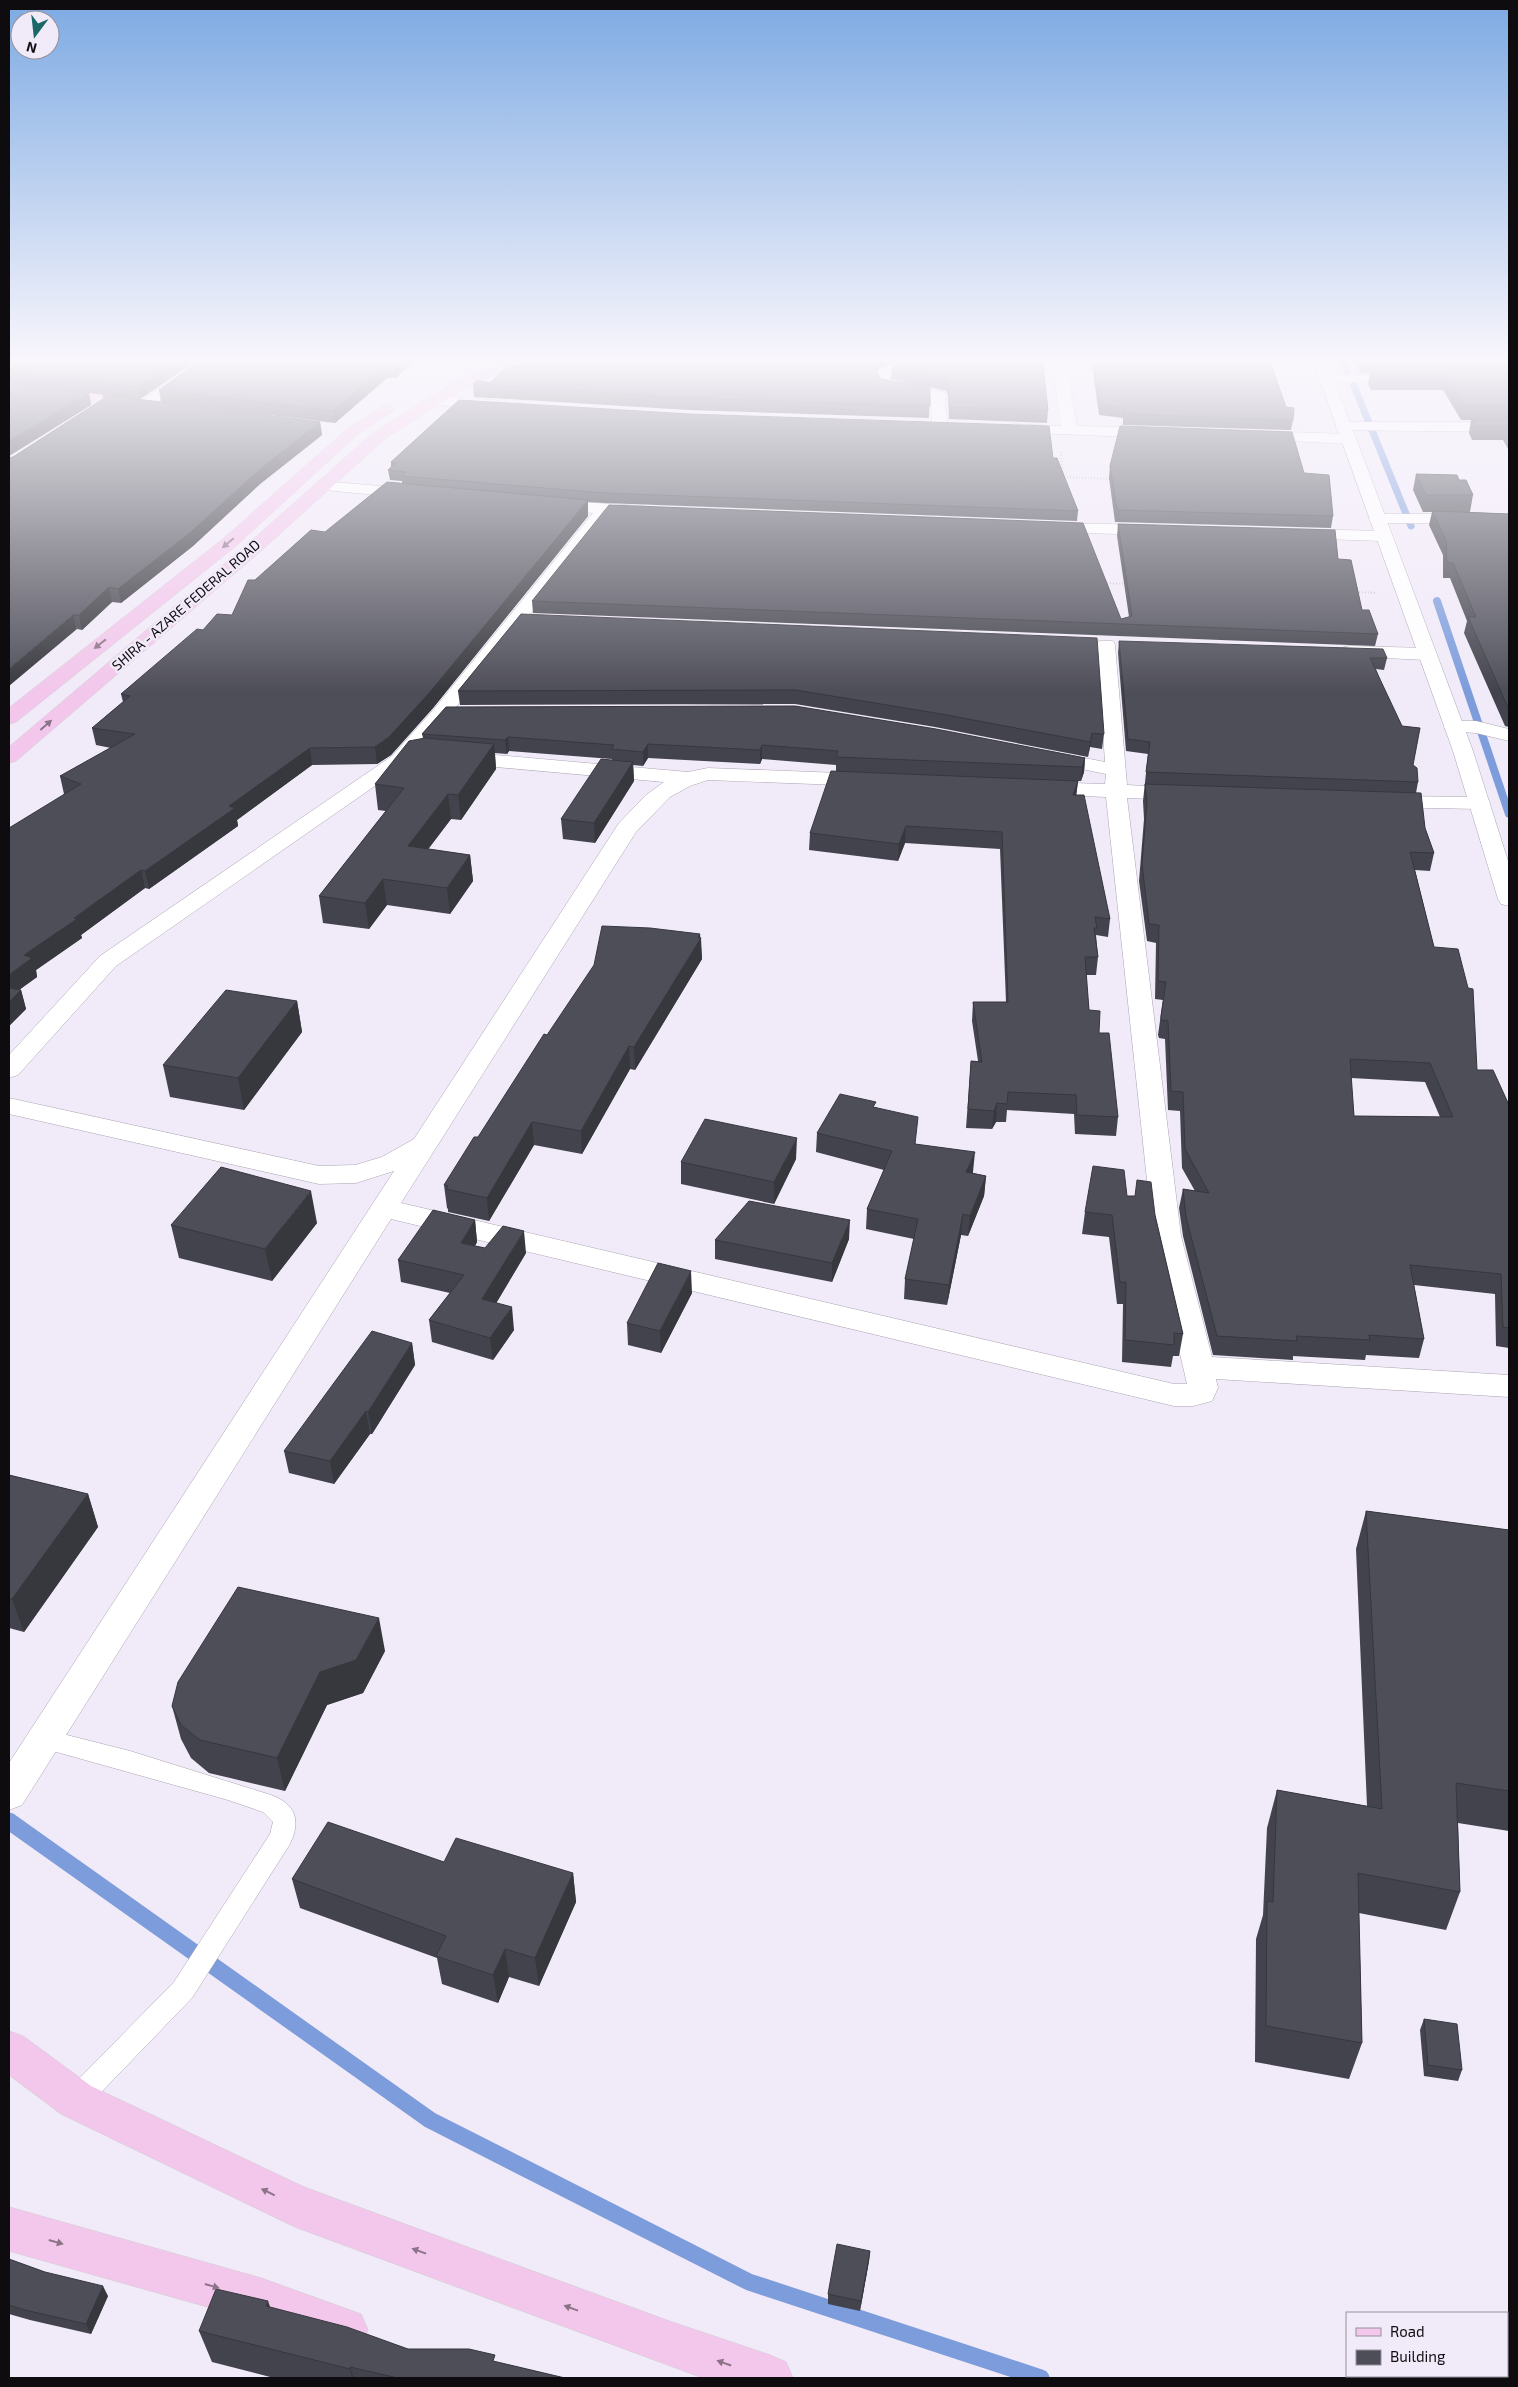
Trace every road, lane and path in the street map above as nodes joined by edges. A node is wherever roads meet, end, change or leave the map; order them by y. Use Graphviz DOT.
graph roads {
  1 [pos="303,469"];
  2 [pos="340,469"];
  3 [pos="1064,469"];
  4 [pos="1358,469"];
  5 [pos="1054,477"];
  6 [pos="1064,477"];
  7 [pos="1112,479"];
  8 [pos="322,486"];
  9 [pos="429,495"];
  10 [pos="536,504"];
  11 [pos="604,510"];
  12 [pos="663,512"];
  13 [pos="1509,519"];
  14 [pos="1040,527"];
  15 [pos="1380,528"];
  16 [pos="1174,531"];
  17 [pos="1284,533"];
  18 [pos="1100,583"];
  19 [pos="1130,584"];
  20 [pos="1356,592"];
  21 [pos="1405,594"];
  22 [pos="516,620"];
  23 [pos="535,621"];
  24 [pos="1106,645"];
  25 [pos="1327,651"];
  26 [pos="1427,654"];
  27 [pos="12,712"];
  28 [pos="470,712"];
  29 [pos="442,713"];
  30 [pos="1454,727"];
  31 [pos="1506,735"];
  32 [pos="1030,753"];
  33 [pos="9,757"];
  34 [pos="398,760"];
  35 [pos="686,778"];
  36 [pos="1116,780"];
  37 [pos="889,781"];
  38 [pos="1017,787"];
  39 [pos="1206,795"];
  40 [pos="1363,802"];
  41 [pos="1479,803"];
  42 [pos="1509,899"];
  43 [pos="9,1070"];
  44 [pos="9,1106"];
  45 [pos="424,1146"];
  46 [pos="385,1208"];
  47 [pos="1199,1367"];
  48 [pos="1509,1386"];
  49 [pos="43,1739"];
  50 [pos="12,1789"];
  51 [pos="9,2050"];
  52 [pos="76,2100"];
  53 [pos="9,2229"];
  54 [pos="380,2342"];
  55 [pos="770,2378"];
  1 -- 27 [label="main road, SHIRA - AZARE FEDERAL ROAD, one-way"];
  2 -- 8 [label="main road, SHIRA - AZARE FEDERAL ROAD"];
  3 -- 6 [label="path"];
  4 -- 15 [label="street"];
  5 -- 6 [label="path"];
  6 -- 7 [label="path"];
  6 -- 14 [label="path"];
  8 -- 9 [label="street"];
  33 -- 8 [label="main road, SHIRA - AZARE FEDERAL ROAD, one-way"];
  10 -- 11 [label="street"];
  11 -- 12 [label="street"];
  11 -- 22 [label="street"];
  13 -- 15 [label="street"];
  14 -- 16 [label="street"];
  15 -- 17 [label="street"];
  15 -- 21 [label="street"];
  18 -- 19 [label="path"];
  20 -- 21 [label="path"];
  21 -- 26 [label="street"];
  22 -- 23 [label="street"];
  22 -- 29 [label="street"];
  24 -- 36 [label="street"];
  25 -- 26 [label="street"];
  26 -- 30 [label="street"];
  28 -- 29 [label="street"];
  29 -- 34 [label="street"];
  30 -- 31 [label="street"];
  30 -- 41 [label="street"];
  32 -- 36 [label="street"];
  34 -- 35 [label="street"];
  34 -- 43 [label="street"];
  35 -- 37 [label="street"];
  35 -- 45 [label="street"];
  36 -- 38 [label="street"];
  36 -- 39 [label="street"];
  36 -- 47 [label="street"];
  40 -- 41 [label="street"];
  41 -- 42 [label="street"];
  44 -- 45 [label="street"];
  45 -- 46 [label="street"];
  46 -- 47 [label="street"];
  46 -- 49 [label="street"];
  47 -- 48 [label="street"];
  49 -- 50 [label="street"];
  49 -- 52 [label="lane"];
  51 -- 52 [label="main road"];
  55 -- 52 [label="main road, one-way"];
  53 -- 54 [label="main road, one-way"];
}
